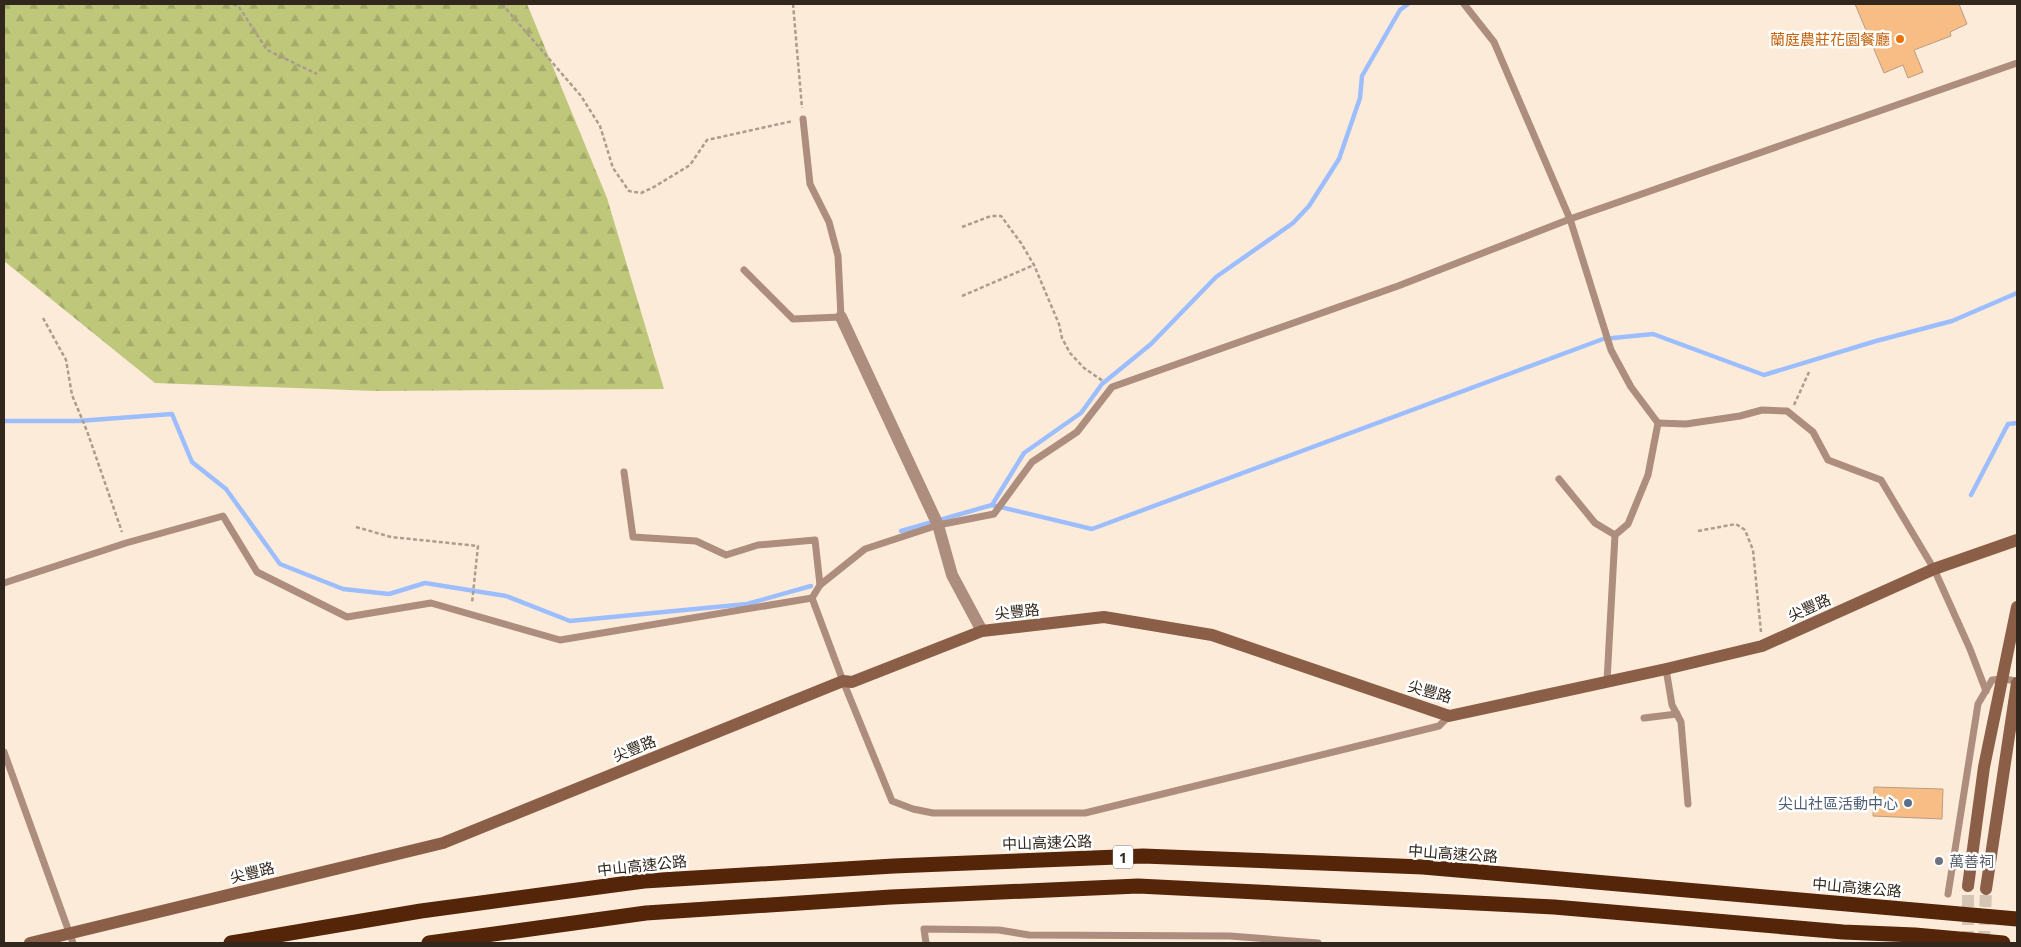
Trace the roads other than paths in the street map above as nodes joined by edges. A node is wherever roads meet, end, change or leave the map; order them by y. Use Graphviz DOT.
graph roads {
  1 [pos="1464,4"];
  2 [pos="2017,63"];
  3 [pos="803,119"];
  4 [pos="1570,219"];
  5 [pos="744,270"];
  6 [pos="841,317"];
  7 [pos="1658,422"];
  8 [pos="624,472"];
  9 [pos="1559,479"];
  10 [pos="937,524"];
  11 [pos="1615,535"];
  12 [pos="2017,540"];
  13 [pos="1934,569"];
  14 [pos="4,583"];
  15 [pos="820,585"];
  16 [pos="812,598"];
  17 [pos="2017,607"];
  18 [pos="982,631"];
  19 [pos="1666,669"];
  20 [pos="2003,679"];
  21 [pos="843,681"];
  22 [pos="1606,681"];
  23 [pos="2017,682"];
  24 [pos="1986,691"];
  25 [pos="1677,714"];
  26 [pos="1449,716"];
  27 [pos="1644,718"];
  28 [pos="4,752"];
  29 [pos="1688,804"];
  30 [pos="1968,886"];
  31 [pos="1986,889"];
  32 [pos="1948,894"];
  33 [pos="2017,918"];
  34 [pos="71,938"];
  35 [pos="30,943"];
  36 [pos="231,943"];
  37 [pos="429,943"];
  38 [pos="926,943"];
  39 [pos="1318,943"];
  40 [pos="2003,943"];
  1 -- 4 [label="lane"];
  2 -- 4 [label="lane"];
  3 -- 6 [label="lane"];
  4 -- 7 [label="lane"];
  4 -- 10 [label="lane"];
  5 -- 6 [label="lane"];
  6 -- 10 [label="street"];
  7 -- 11 [label="lane"];
  7 -- 13 [label="lane"];
  8 -- 15 [label="lane"];
  9 -- 11 [label="lane"];
  10 -- 15 [label="lane"];
  10 -- 18 [label="street"];
  11 -- 22 [label="lane"];
  12 -- 13 [label="street, 尖豐路"];
  13 -- 19 [label="street, 尖豐路"];
  13 -- 24 [label="lane"];
  14 -- 16 [label="lane"];
  15 -- 16 [label="lane"];
  16 -- 21 [label="lane"];
  17 -- 20 [label="street"];
  18 -- 21 [label="street, 尖豐路"];
  18 -- 26 [label="street, 尖豐路"];
  19 -- 22 [label="street, 尖豐路"];
  19 -- 25 [label="lane"];
  20 -- 23 [label="lane"];
  20 -- 24 [label="lane"];
  20 -- 30 [label="street"];
  21 -- 26 [label="lane"];
  21 -- 34 [label="street, 尖豐路"];
  22 -- 26 [label="street, 尖豐路"];
  23 -- 31 [label="street"];
  24 -- 32 [label="lane"];
  25 -- 27 [label="lane"];
  25 -- 29 [label="lane"];
  28 -- 34 [label="lane"];
  33 -- 36 [label="highway, 中山高速公路 / 1"];
  34 -- 35 [label="street, 尖豐路"];
  37 -- 40 [label="highway, 1"];
  38 -- 39 [label="lane"];
}
